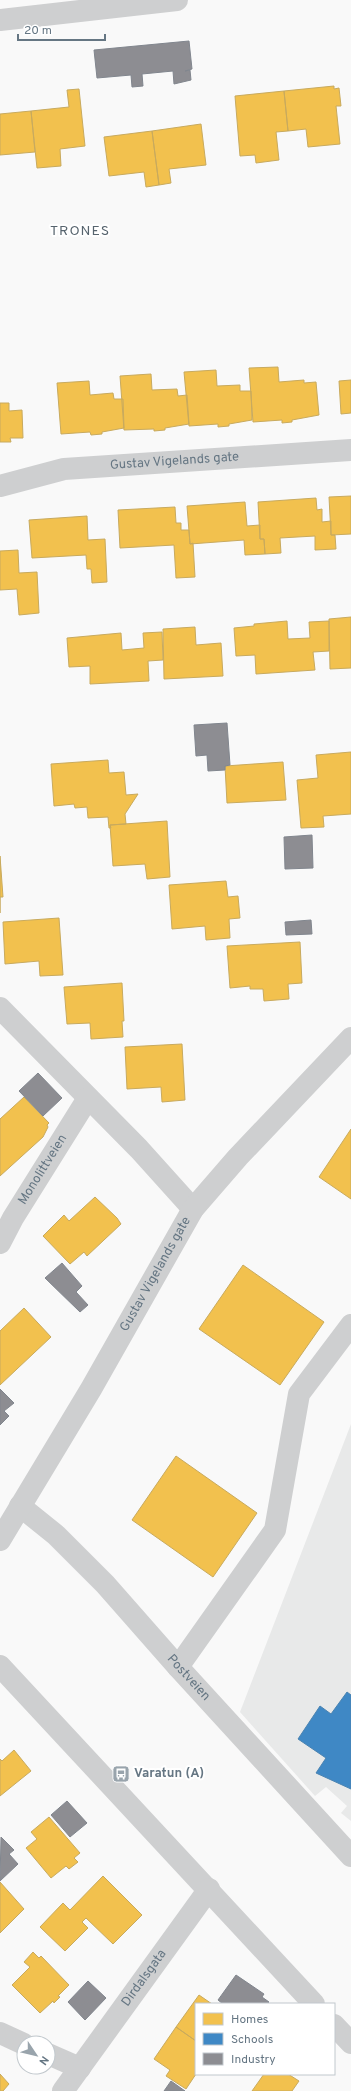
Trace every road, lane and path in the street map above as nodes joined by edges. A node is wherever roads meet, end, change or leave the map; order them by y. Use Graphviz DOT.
graph roads {
  1 [pos="178,0"];
  2 [pos="136,2"];
  3 [pos="0,20"];
  4 [pos="351,450"];
  5 [pos="0,486"];
  6 [pos="0,1008"];
  7 [pos="351,1038"];
  8 [pos="88,1098"];
  9 [pos="193,1209"];
  10 [pos="0,1243"];
  11 [pos="351,1325"];
  12 [pos="20,1506"];
  13 [pos="0,1540"];
  14 [pos="0,1666"];
  15 [pos="178,1667"];
  16 [pos="348,1848"];
  17 [pos="209,1889"];
  18 [pos="313,2003"];
  19 [pos="335,2026"];
  20 [pos="0,2033"];
  21 [pos="16,2040"];
  22 [pos="351,2043"];
  23 [pos="56,2058"];
  24 [pos="80,2068"];
  25 [pos="63,2091"];
  1 -- 2 [label="street"];
  2 -- 3 [label="street"];
  4 -- 5 [label="street, Gustav Vigelands gate"];
  6 -- 8 [label="street"];
  7 -- 9 [label="street, Gustav Vigelands gate"];
  8 -- 9 [label="street"];
  8 -- 10 [label="street, Monolittveien"];
  9 -- 12 [label="street, Gustav Vigelands gate"];
  11 -- 15 [label="street"];
  12 -- 13 [label="street, Gustav Vigelands gate"];
  12 -- 15 [label="street, Postveien"];
  14 -- 17 [label="street"];
  15 -- 16 [label="street, Postveien"];
  17 -- 18 [label="street"];
  17 -- 24 [label="street, Dirdalsgata"];
  19 -- 22 [label="street"];
  20 -- 21 [label="street"];
  23 -- 24 [label="street"];
  24 -- 25 [label="street, Dirdalsgata"];
}
